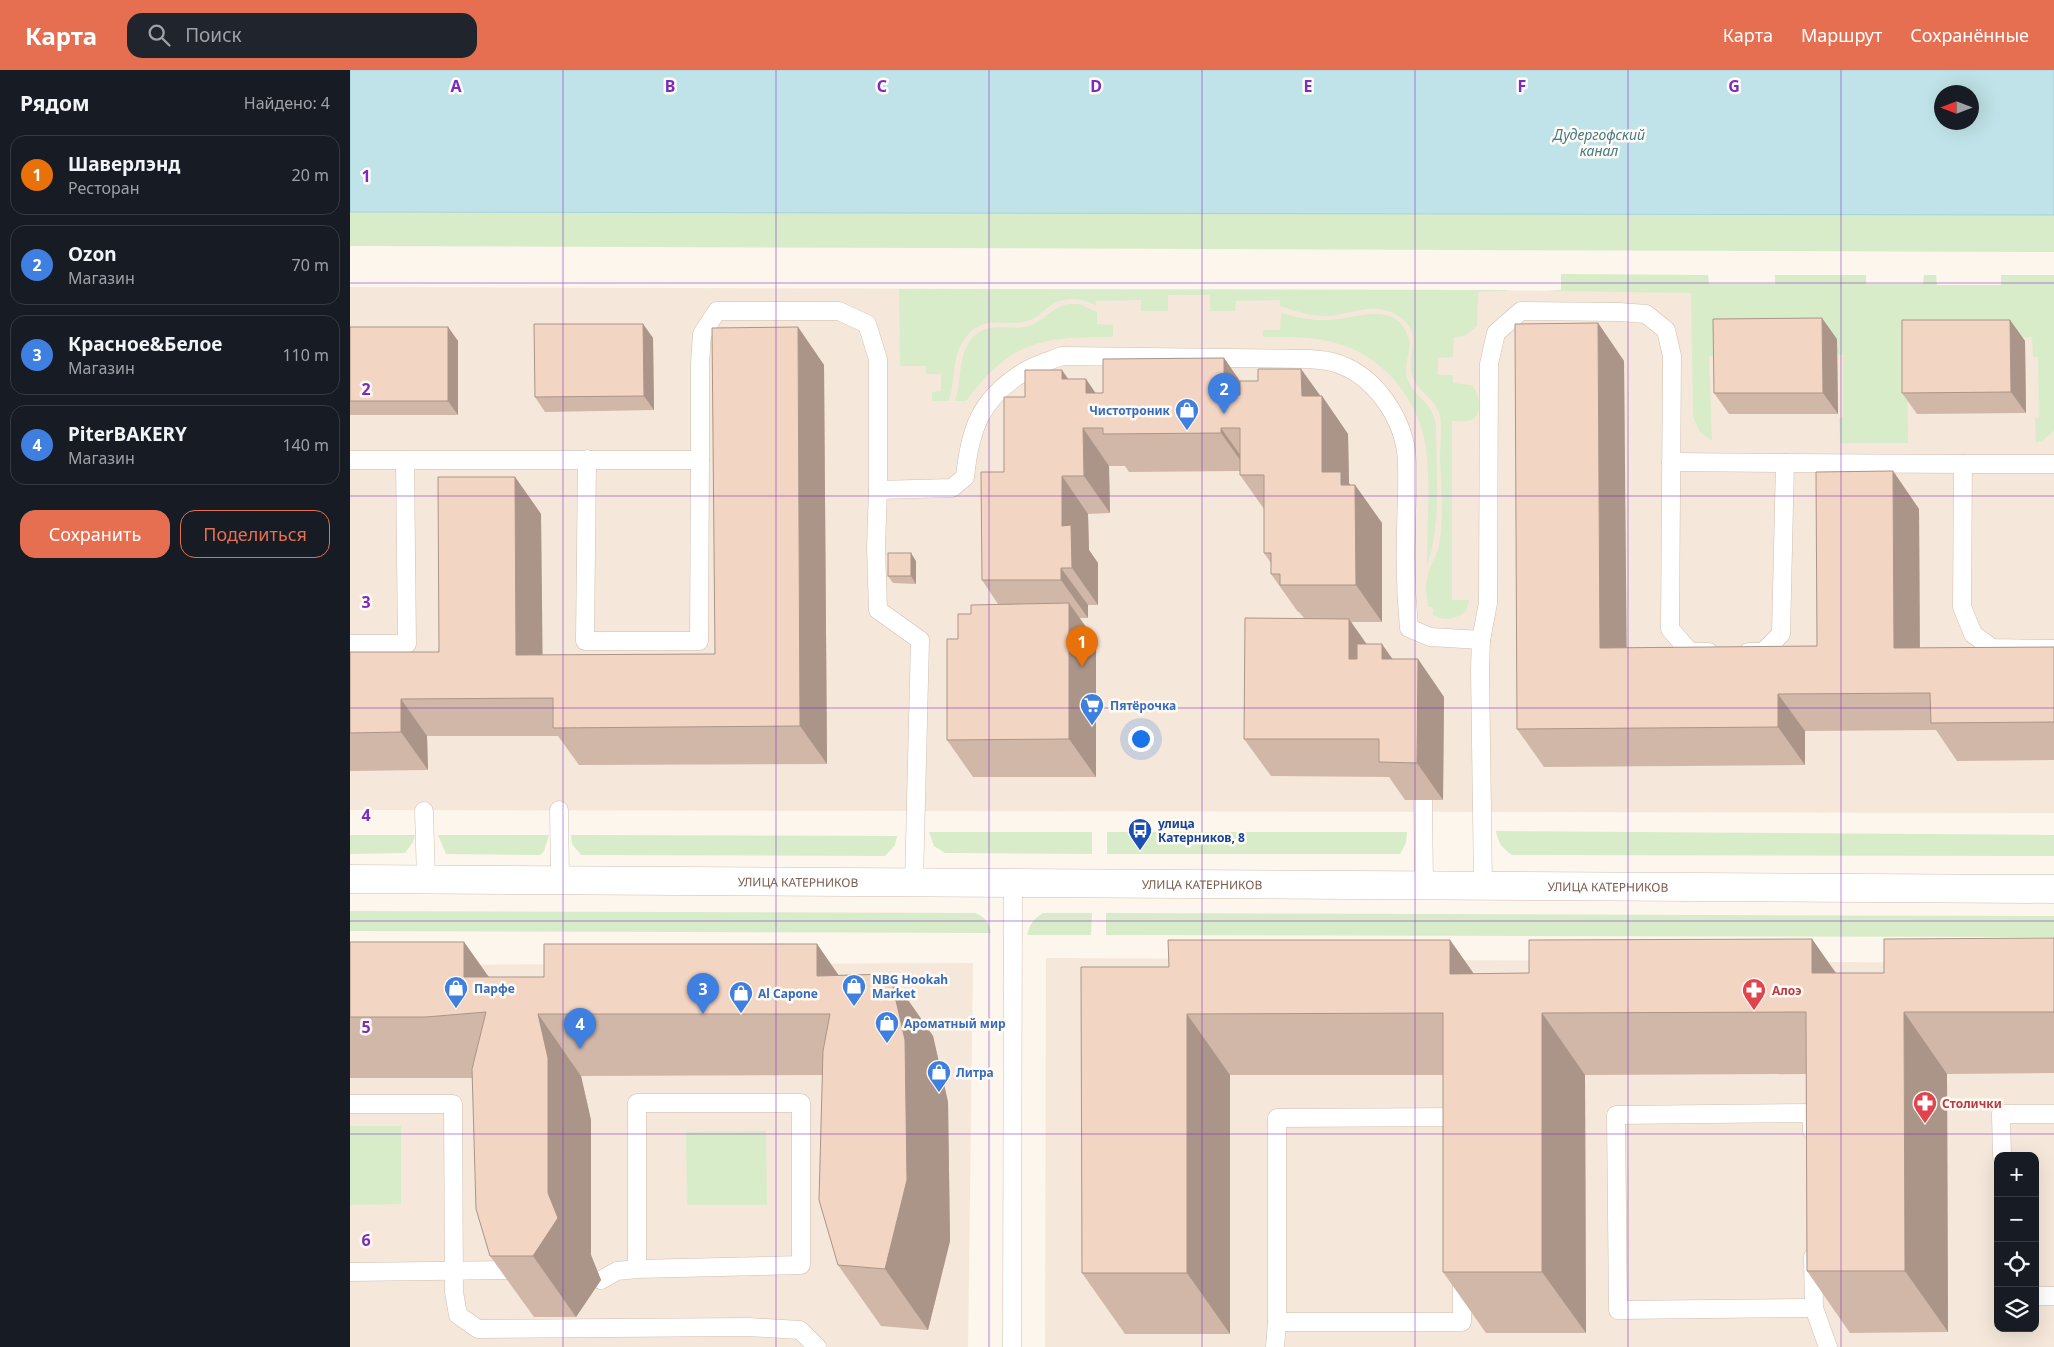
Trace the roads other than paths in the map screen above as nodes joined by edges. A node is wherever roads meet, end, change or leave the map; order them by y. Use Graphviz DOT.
graph roads {
  1 [pos="587,459"];
  2 [pos="350,460"];
  3 [pos="405,460"];
  4 [pos="700,460"];
  5 [pos="1672,462"];
  6 [pos="1785,463"];
  7 [pos="1963,464"];
  8 [pos="2054,464"];
  9 [pos="878,490"];
  10 [pos="1481,640"];
  11 [pos="350,644"];
  12 [pos="2054,649"];
  13 [pos="1423,800"];
  14 [pos="559,810"];
  15 [pos="424,811"];
  16 [pos="350,879"];
  17 [pos="426,879"];
  18 [pos="560,880"];
  19 [pos="914,882"];
  20 [pos="1013,883"];
  21 [pos="1424,885"];
  22 [pos="1483,885"];
  23 [pos="2054,889"];
  24 [pos="350,1104"];
  25 [pos="2054,1114"];
  26 [pos="1462,1137"];
  27 [pos="1812,1152"];
  28 [pos="2002,1152"];
  29 [pos="1813,1240"];
  30 [pos="1462,1263"];
  31 [pos="638,1269"];
  32 [pos="519,1270"];
  33 [pos="454,1271"];
  34 [pos="350,1272"];
  35 [pos="601,1280"];
  36 [pos="2039,1296"];
  37 [pos="2054,1296"];
  38 [pos="1814,1308"];
  39 [pos="1277,1322"];
  40 [pos="817,1347"];
  41 [pos="1012,1347"];
  42 [pos="1275,1347"];
  43 [pos="1828,1347"];
  1 -- 3 [label="lane"];
  1 -- 4 [label="lane"];
  1 -- 4 [label="lane"];
  2 -- 3 [label="lane"];
  3 -- 11 [label="lane"];
  4 -- 9 [label="lane"];
  5 -- 6 [label="lane"];
  5 -- 6 [label="lane"];
  5 -- 10 [label="lane"];
  6 -- 7 [label="lane"];
  7 -- 8 [label="lane"];
  7 -- 12 [label="lane"];
  9 -- 10 [label="lane"];
  9 -- 19 [label="lane"];
  10 -- 22 [label="lane"];
  13 -- 21 [label="lane"];
  14 -- 18 [label="lane"];
  15 -- 17 [label="lane"];
  16 -- 17 [label="street, УЛИЦА КАТЕРНИКОВ"];
  17 -- 18 [label="street, УЛИЦА КАТЕРНИКОВ"];
  18 -- 19 [label="street, УЛИЦА КАТЕРНИКОВ"];
  19 -- 20 [label="street, УЛИЦА КАТЕРНИКОВ"];
  20 -- 21 [label="street, УЛИЦА КАТЕРНИКОВ"];
  20 -- 41 [label="lane"];
  21 -- 22 [label="street, УЛИЦА КАТЕРНИКОВ"];
  22 -- 23 [label="street, УЛИЦА КАТЕРНИКОВ"];
  24 -- 33 [label="lane"];
  25 -- 28 [label="lane"];
  26 -- 39 [label="lane"];
  27 -- 38 [label="lane"];
  29 -- 38 [label="lane"];
  30 -- 39 [label="lane"];
  31 -- 31 [label="lane"];
  31 -- 35 [label="lane"];
  32 -- 33 [label="lane"];
  33 -- 34 [label="lane"];
  33 -- 40 [label="lane"];
  36 -- 37 [label="lane"];
  38 -- 43 [label="lane"];
  39 -- 42 [label="lane"];
}
